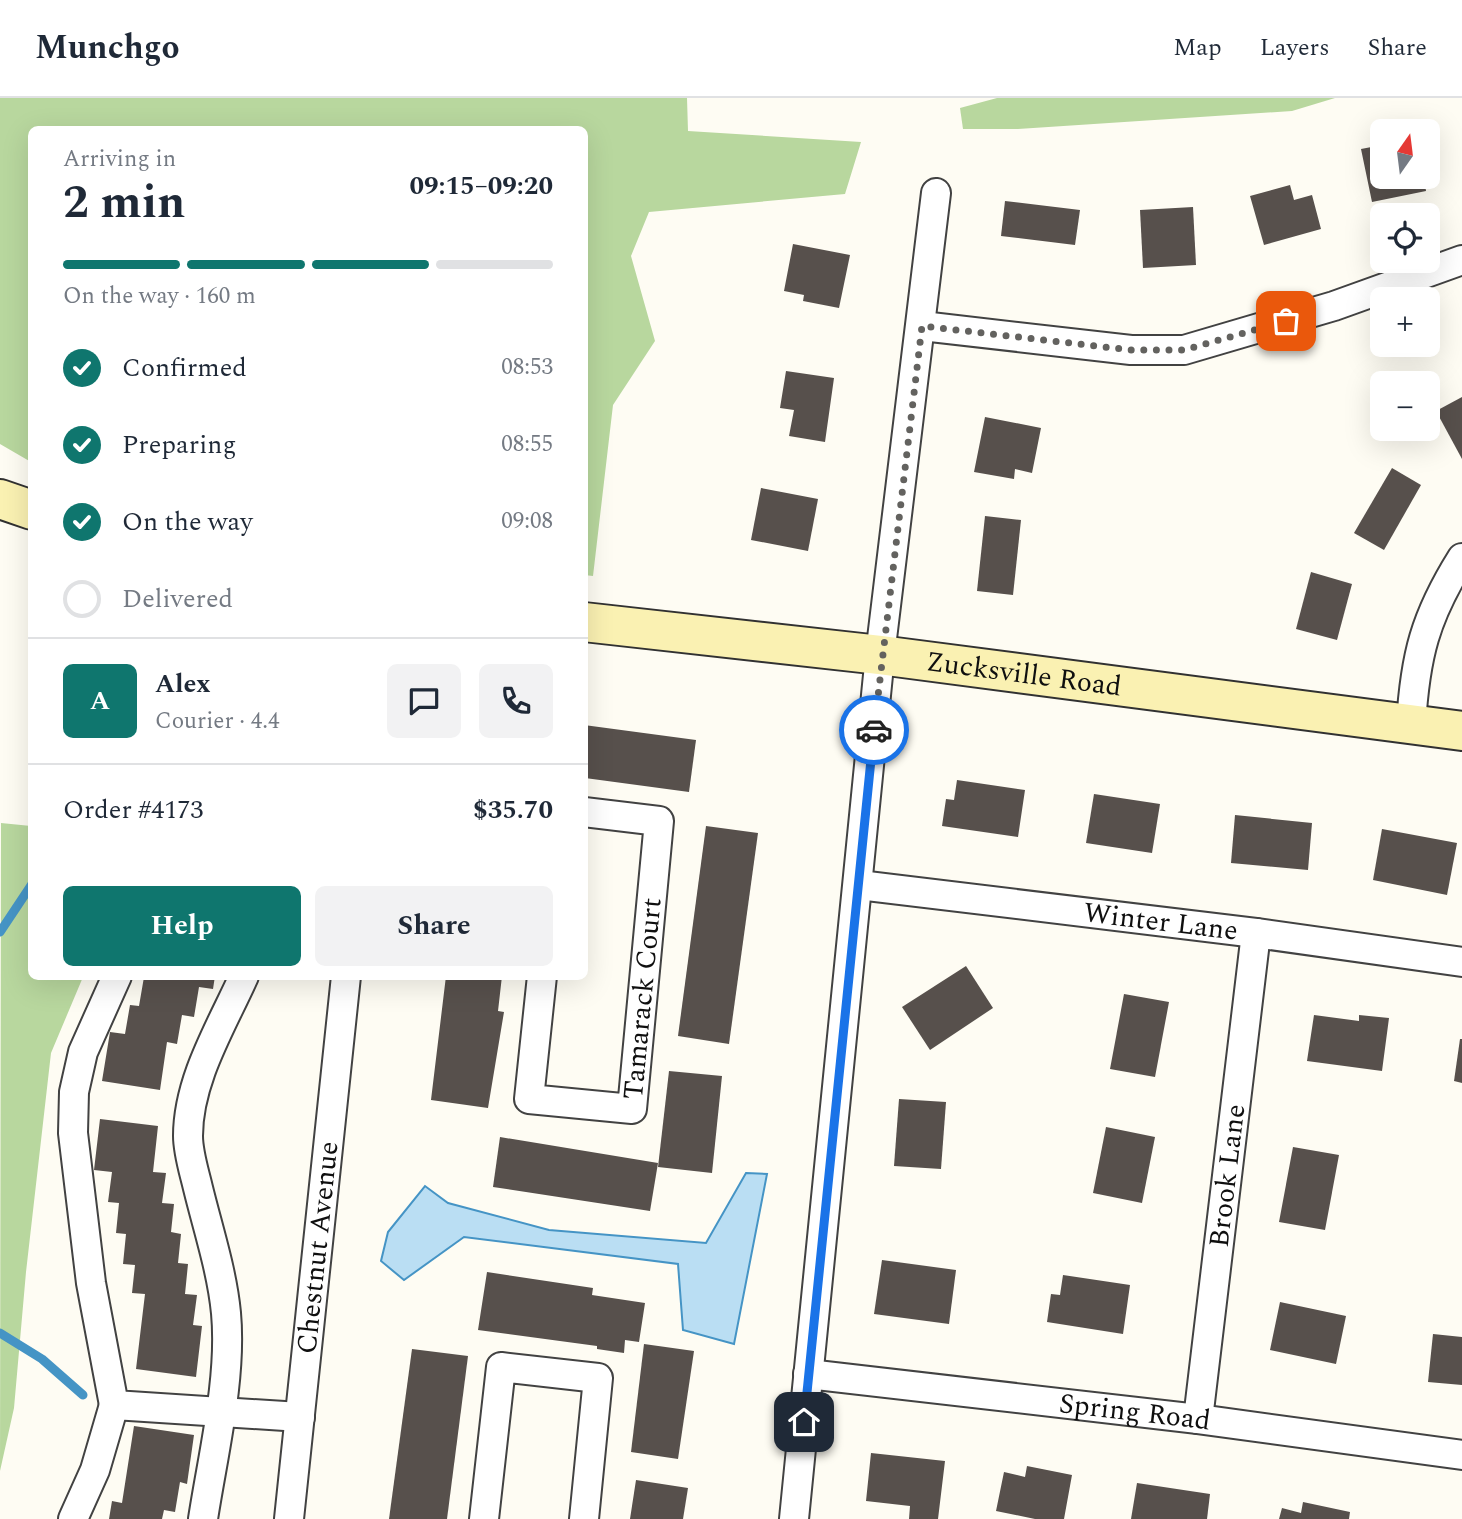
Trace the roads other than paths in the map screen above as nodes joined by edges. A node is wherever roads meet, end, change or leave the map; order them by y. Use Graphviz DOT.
graph roads {
  1 [pos="936,193"];
  2 [pos="1462,260"];
  3 [pos="922,326"];
  4 [pos="0,499"];
  5 [pos="28,509"];
  6 [pos="1462,558"];
  7 [pos="588,622"];
  8 [pos="880,655"];
  9 [pos="1411,724"];
  10 [pos="1462,731"];
  11 [pos="588,812"];
  12 [pos="859,885"];
  13 [pos="1256,933"];
  14 [pos="1462,962"];
  15 [pos="115,980"];
  16 [pos="242,980"];
  17 [pos="346,980"];
  18 [pos="542,980"];
  19 [pos="808,1374"];
  20 [pos="114,1405"];
  21 [pos="220,1410"];
  22 [pos="300,1417"];
  23 [pos="1198,1419"];
  24 [pos="1462,1455"];
  25 [pos="73,1519"];
  26 [pos="203,1519"];
  27 [pos="289,1519"];
  28 [pos="485,1519"];
  29 [pos="584,1519"];
  30 [pos="794,1519"];
  1 -- 3 [label="street"];
  2 -- 3 [label="street"];
  3 -- 8 [label="street"];
  4 -- 5 [label="street"];
  6 -- 9 [label="street"];
  7 -- 8 [label="street, Zucksville Road"];
  8 -- 9 [label="street, Zucksville Road"];
  8 -- 12 [label="street"];
  9 -- 10 [label="street, Zucksville Road"];
  11 -- 18 [label="street, Tamarack Court"];
  12 -- 13 [label="street, Winter Lane"];
  12 -- 19 [label="street"];
  13 -- 14 [label="street, Winter Lane"];
  13 -- 23 [label="street, Brook Lane"];
  15 -- 20 [label="street"];
  16 -- 21 [label="street"];
  17 -- 22 [label="street, Chestnut Avenue"];
  19 -- 23 [label="street, Spring Road"];
  19 -- 30 [label="street"];
  20 -- 21 [label="street"];
  20 -- 25 [label="street"];
  21 -- 22 [label="street"];
  21 -- 26 [label="street"];
  22 -- 27 [label="street, Chestnut Avenue"];
  23 -- 24 [label="street, Spring Road"];
  28 -- 29 [label="street"];
}
